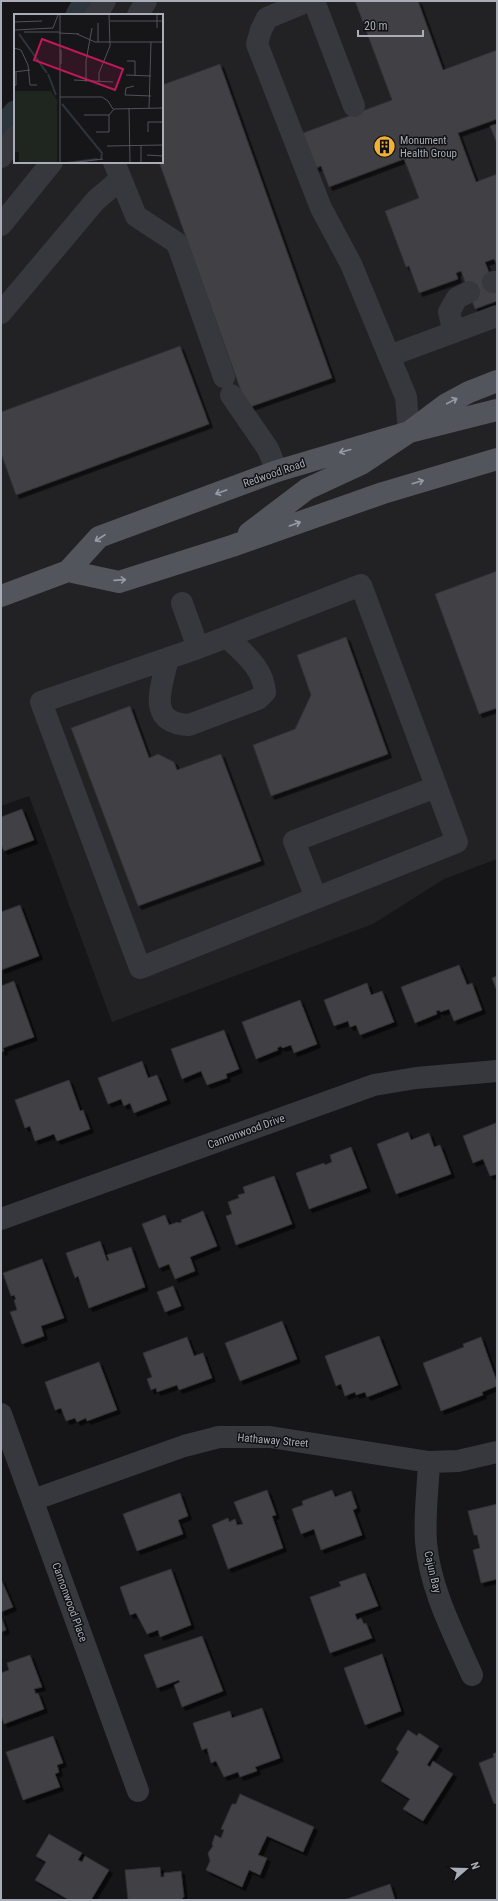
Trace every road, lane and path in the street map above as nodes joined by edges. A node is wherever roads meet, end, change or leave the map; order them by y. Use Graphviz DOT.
graph roads {
  1 [pos="105,1"];
  2 [pos="146,1"];
  3 [pos="308,1"];
  4 [pos="314,1"];
  5 [pos="97,14"];
  6 [pos="139,14"];
  7 [pos="354,106"];
  8 [pos="14,138"];
  9 [pos="1,157"];
  10 [pos="51,163"];
  11 [pos="117,170"];
  12 [pos="1,225"];
  13 [pos="469,292"];
  14 [pos="1,313"];
  15 [pos="497,316"];
  16 [pos="454,332"];
  17 [pos="389,356"];
  18 [pos="497,381"];
  19 [pos="497,410"];
  20 [pos="409,432"];
  21 [pos="497,459"];
  22 [pos="277,471"];
  23 [pos="232,546"];
  24 [pos="68,571"];
  25 [pos="1,596"];
  26 [pos="182,603"];
  27 [pos="227,637"];
  28 [pos="198,648"];
  29 [pos="168,658"];
  30 [pos="436,787"];
  31 [pos="316,898"];
  32 [pos="497,1070"];
  33 [pos="1,1219"];
  34 [pos="1,1414"];
  35 [pos="497,1452"];
  36 [pos="430,1462"];
  37 [pos="33,1500"];
  38 [pos="472,1675"];
  39 [pos="138,1791"];
  1 -- 5 [label="street"];
  2 -- 6 [label="street"];
  3 -- 17 [label="street"];
  4 -- 7 [label="street"];
  8 -- 9 [label="street"];
  10 -- 12 [label="street"];
  11 -- 14 [label="street"];
  11 -- 22 [label="street"];
  13 -- 16 [label="street"];
  15 -- 16 [label="street"];
  16 -- 17 [label="street"];
  17 -- 20 [label="street"];
  20 -- 18 [label="main road, one-way"];
  19 -- 20 [label="main road, Redwood Road"];
  20 -- 22 [label="main road, Redwood Road, one-way"];
  20 -- 23 [label="main road"];
  23 -- 21 [label="main road, one-way"];
  22 -- 24 [label="main road, Redwood Road, one-way"];
  24 -- 23 [label="main road, one-way"];
  24 -- 25 [label="main road, Redwood Road"];
  26 -- 28 [label="street"];
  27 -- 28 [label="street"];
  27 -- 29 [label="street"];
  27 -- 30 [label="street"];
  28 -- 29 [label="street"];
  29 -- 31 [label="street"];
  30 -- 31 [label="street"];
  30 -- 31 [label="street"];
  32 -- 33 [label="street, Cannonwood Drive"];
  34 -- 37 [label="street, Cannonwood Place"];
  35 -- 36 [label="street, Hathaway Street"];
  36 -- 37 [label="street, Hathaway Street"];
  36 -- 38 [label="street, Cajun Bay"];
  37 -- 39 [label="street, Cannonwood Place"];
}
